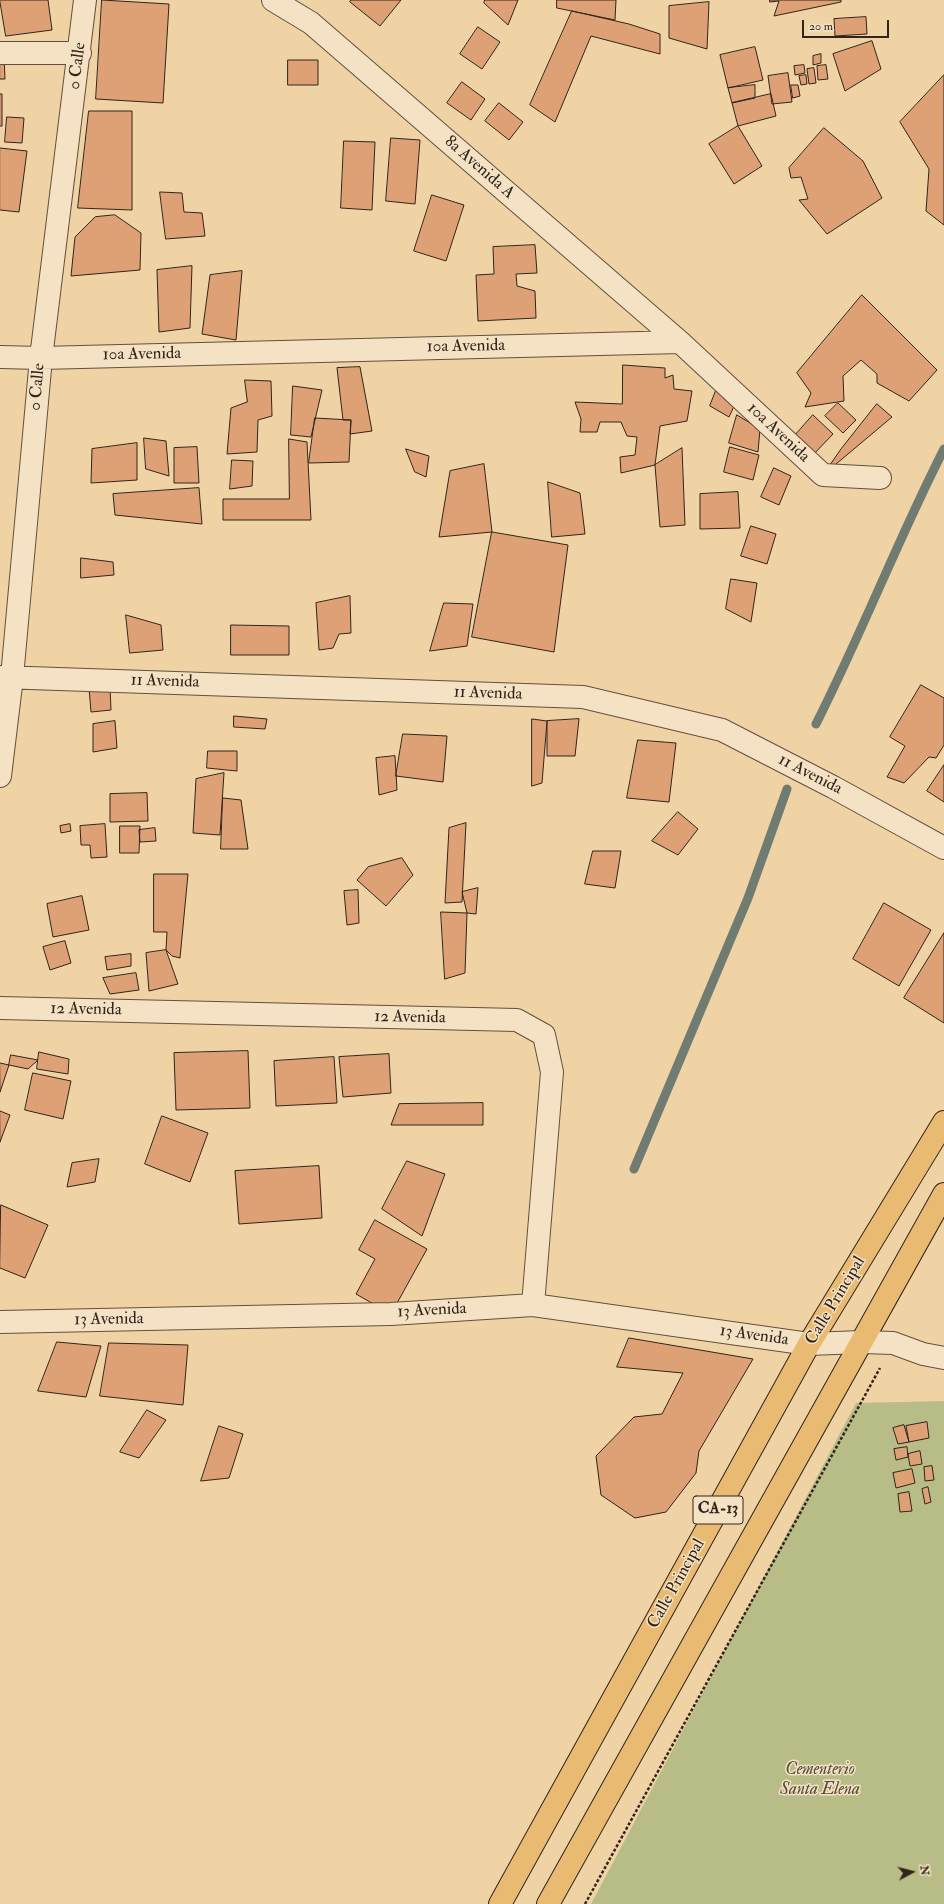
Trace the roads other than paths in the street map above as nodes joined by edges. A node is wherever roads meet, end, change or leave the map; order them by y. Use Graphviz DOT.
graph roads {
  1 [pos="85,0"];
  2 [pos="274,0"];
  3 [pos="0,53"];
  4 [pos="80,53"];
  5 [pos="680,342"];
  6 [pos="0,357"];
  7 [pos="41,358"];
  8 [pos="880,478"];
  9 [pos="6,677"];
  10 [pos="0,776"];
  11 [pos="944,848"];
  12 [pos="0,1008"];
  13 [pos="944,1122"];
  14 [pos="944,1194"];
  15 [pos="533,1306"];
  16 [pos="0,1322"];
  17 [pos="862,1342"];
  18 [pos="810,1344"];
  19 [pos="944,1358"];
  20 [pos="500,1904"];
  21 [pos="548,1904"];
  1 -- 4 [label="street, 0 Calle"];
  2 -- 5 [label="street, 8a Avenida A"];
  3 -- 4 [label="street"];
  4 -- 7 [label="street, 0 Calle"];
  5 -- 7 [label="street, 10a Avenida"];
  5 -- 8 [label="street, 10a Avenida"];
  6 -- 7 [label="street, 10a Avenida"];
  7 -- 9 [label="street, 0 Calle"];
  9 -- 10 [label="street, 0 Calle"];
  9 -- 11 [label="street, 11 Avenida"];
  12 -- 15 [label="street, 12 Avenida"];
  13 -- 18 [label="main road, Calle Principal / CA-13"];
  14 -- 17 [label="main road, CA-13"];
  15 -- 16 [label="street, 13 Avenida"];
  15 -- 18 [label="street, 13 Avenida"];
  17 -- 18 [label="street, 13 Avenida"];
  17 -- 19 [label="street, 13 Avenida"];
  17 -- 21 [label="main road, CA-13"];
  18 -- 20 [label="main road, Calle Principal / CA-13"];
}
